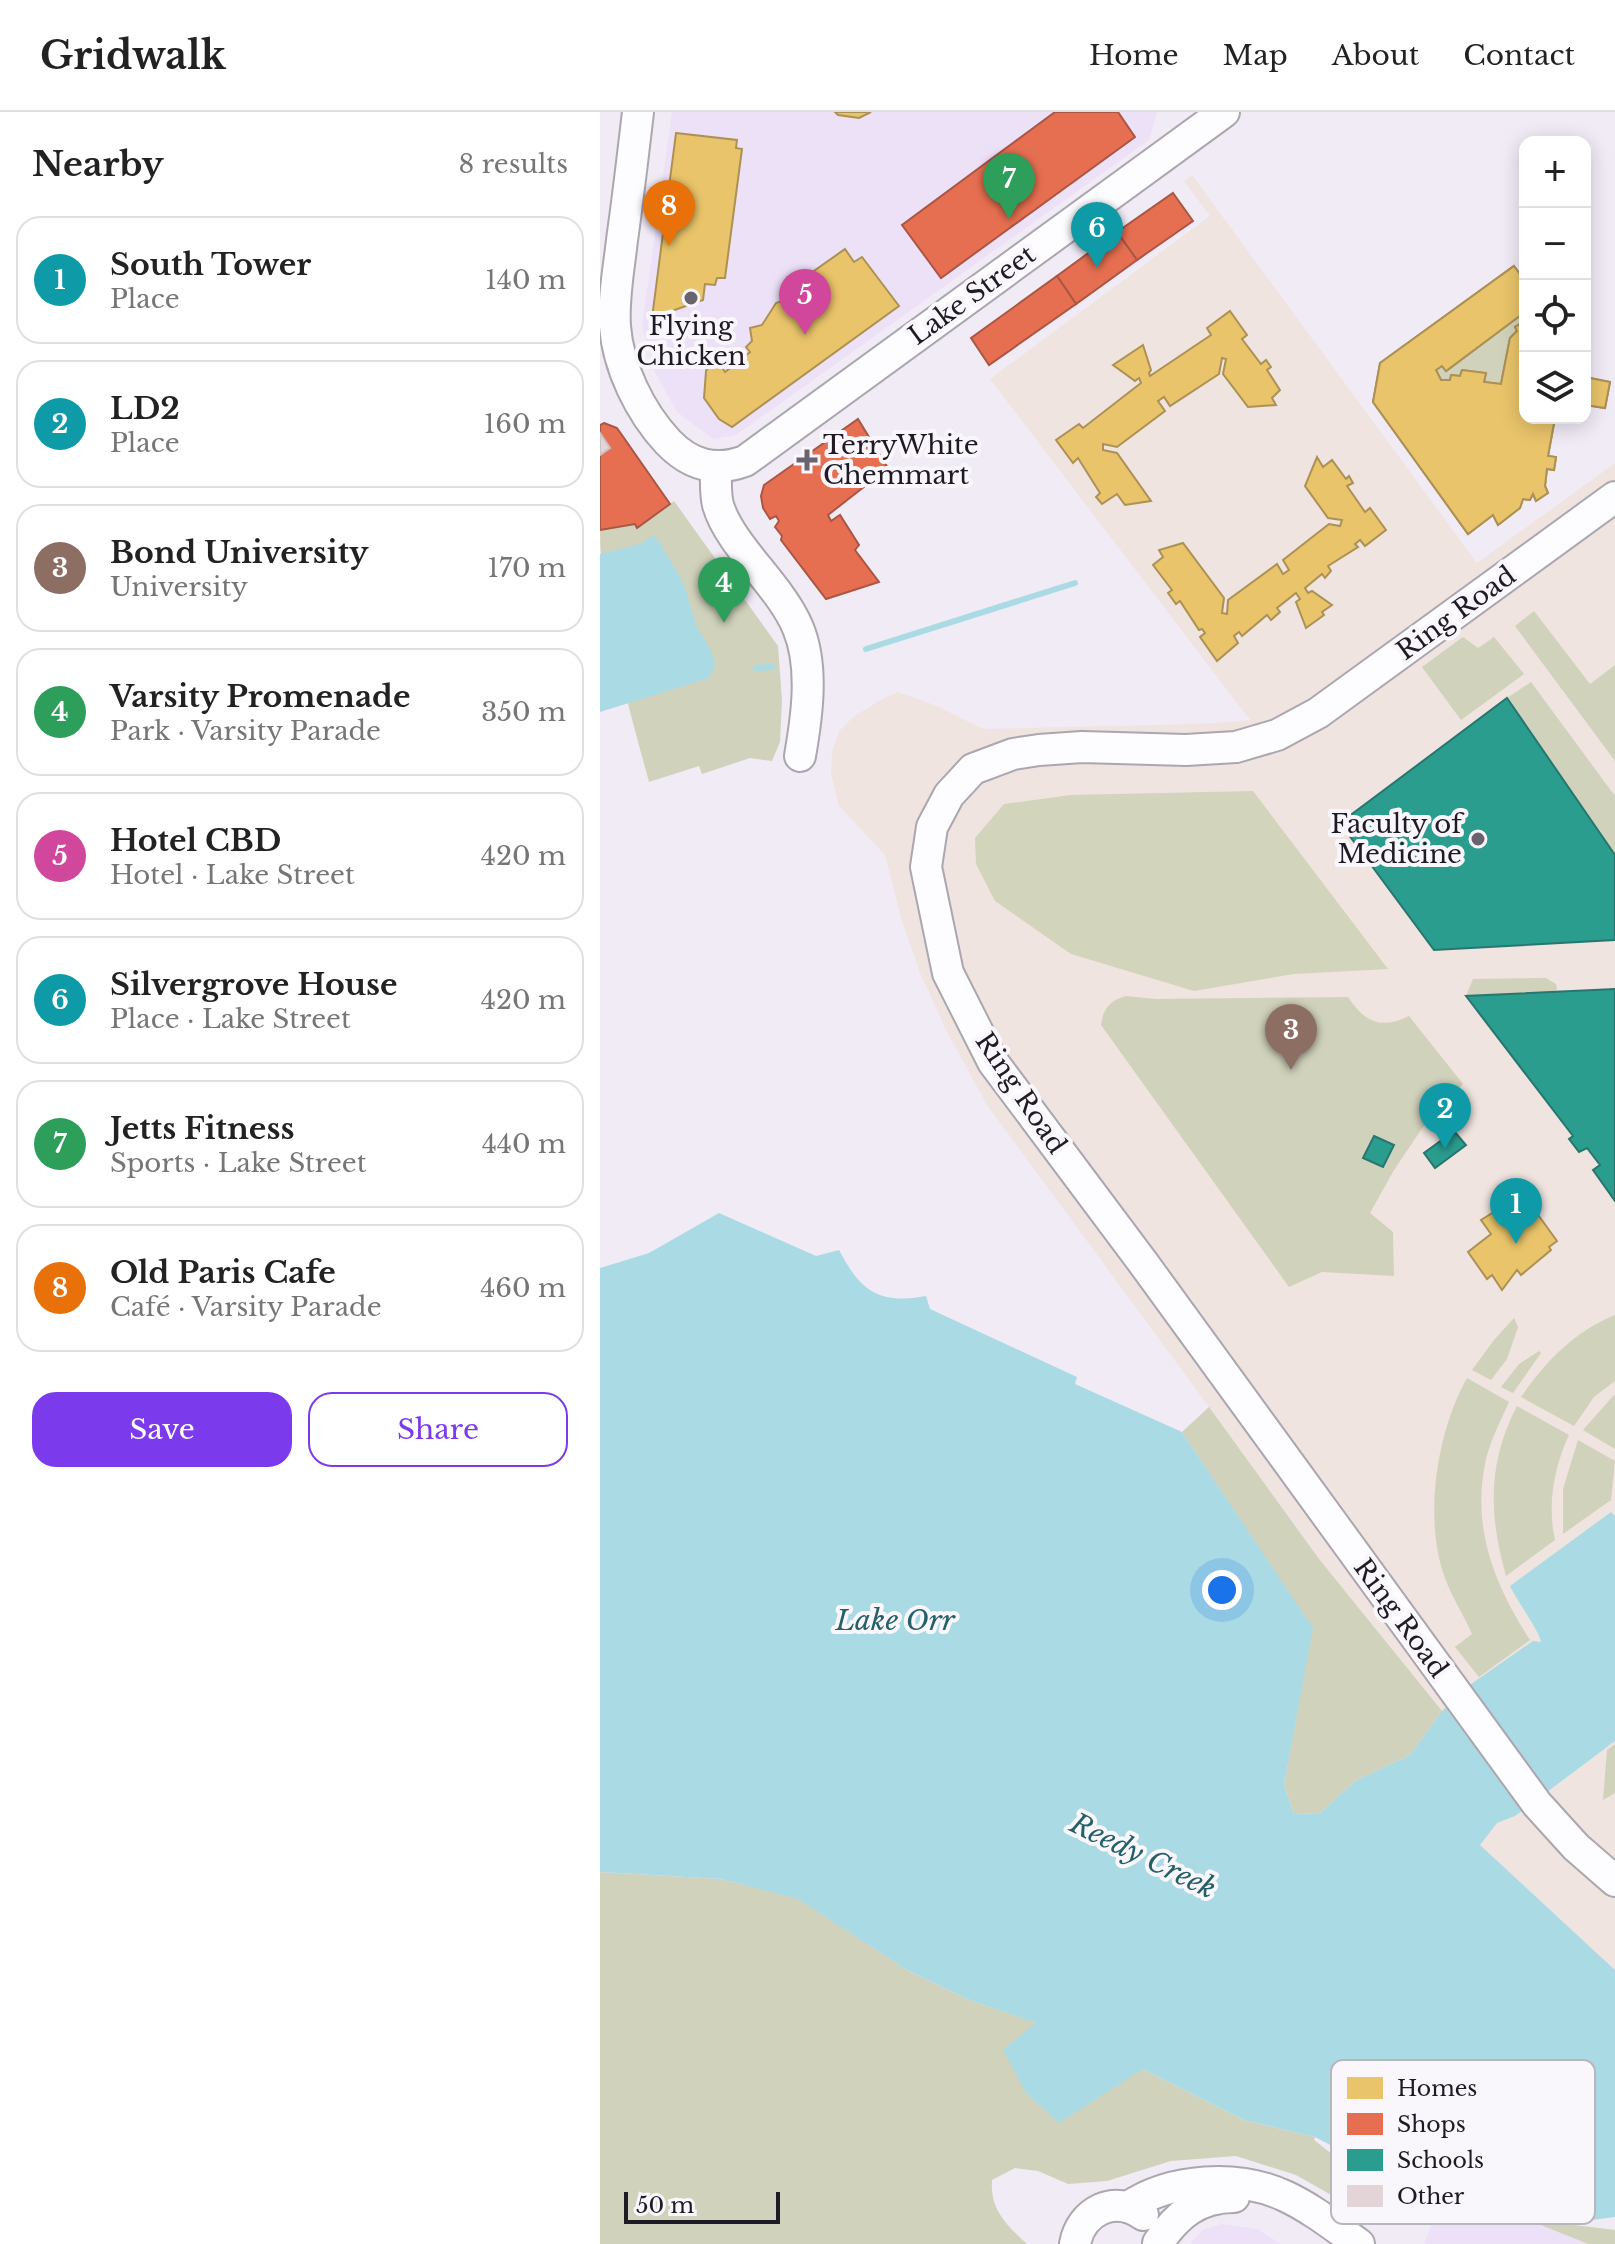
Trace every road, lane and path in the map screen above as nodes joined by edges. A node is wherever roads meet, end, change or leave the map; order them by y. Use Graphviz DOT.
graph roads {
  1 [pos="638,112"];
  2 [pos="1224,112"];
  3 [pos="716,468"];
  4 [pos="1615,497"];
  5 [pos="800,756"];
  6 [pos="1615,1881"];
  7 [pos="1128,2207"];
  8 [pos="1075,2244"];
  9 [pos="1158,2244"];
  10 [pos="1325,2244"];
  11 [pos="1359,2244"];
  1 -- 3 [label="street"];
  2 -- 3 [label="street, Lake Street"];
  3 -- 5 [label="street"];
  4 -- 6 [label="street, Ring Road"];
  7 -- 8 [label="street"];
  7 -- 9 [label="street"];
  7 -- 11 [label="street"];
  9 -- 10 [label="street"];
}
